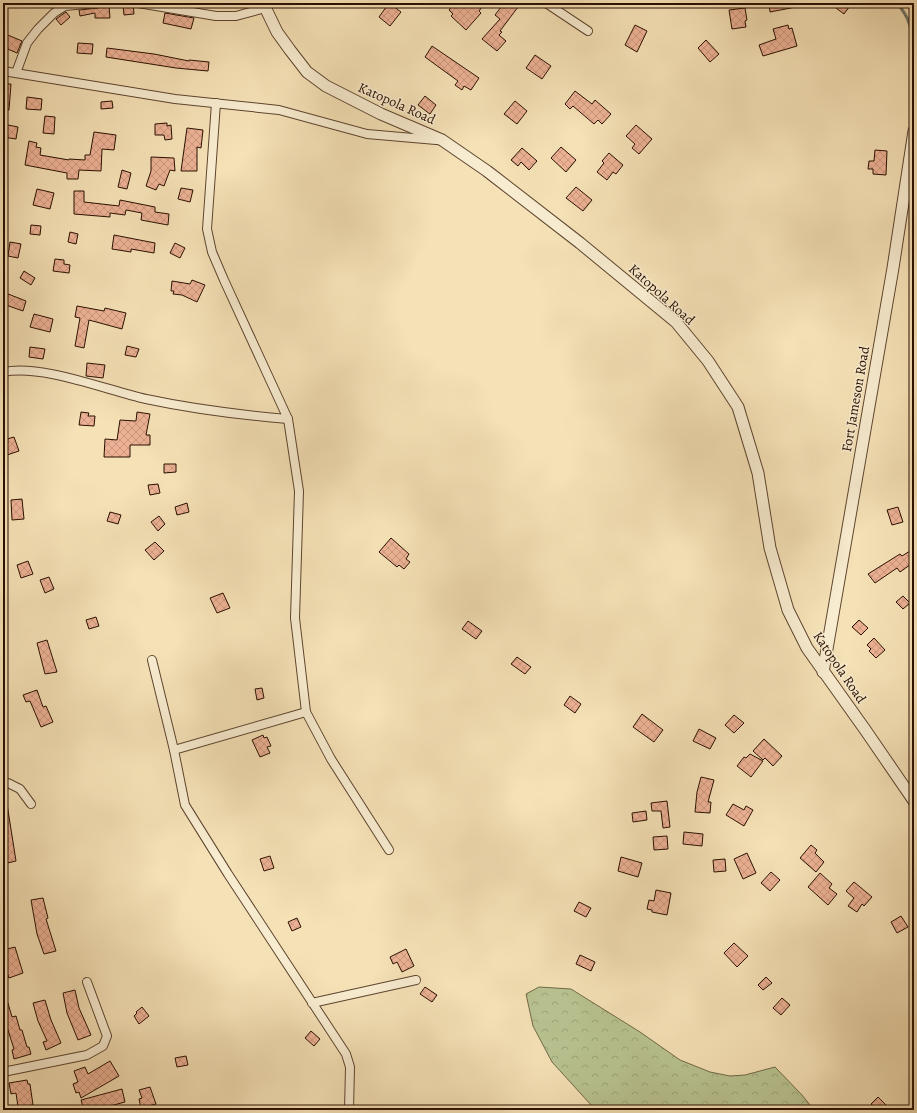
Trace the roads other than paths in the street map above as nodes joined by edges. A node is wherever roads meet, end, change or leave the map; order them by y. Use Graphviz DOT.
graph roads {
  1 [pos="96,3"];
  2 [pos="138,3"];
  3 [pos="546,3"];
  4 [pos="264,6"];
  5 [pos="588,32"];
  6 [pos="3,71"];
  7 [pos="16,74"];
  8 [pos="216,103"];
  9 [pos="914,131"];
  10 [pos="442,140"];
  11 [pos="3,372"];
  12 [pos="288,419"];
  13 [pos="152,660"];
  14 [pos="823,672"];
  15 [pos="306,712"];
  16 [pos="174,750"];
  17 [pos="3,785"];
  18 [pos="914,802"];
  19 [pos="31,804"];
  20 [pos="389,850"];
  21 [pos="416,980"];
  22 [pos="87,982"];
  23 [pos="312,1003"];
  24 [pos="3,1072"];
  25 [pos="349,1110"];
  1 -- 7 [label="street"];
  2 -- 4 [label="street"];
  3 -- 5 [label="street"];
  4 -- 10 [label="street, Katopola Road"];
  6 -- 7 [label="street"];
  7 -- 8 [label="street"];
  8 -- 10 [label="street"];
  8 -- 12 [label="street"];
  9 -- 14 [label="street, Fort Jameson Road"];
  10 -- 14 [label="street, Katopola Road"];
  11 -- 12 [label="street"];
  12 -- 15 [label="street"];
  13 -- 16 [label="street"];
  14 -- 18 [label="street, Katopola Road"];
  15 -- 16 [label="street"];
  15 -- 20 [label="street"];
  16 -- 23 [label="street"];
  17 -- 19 [label="street"];
  21 -- 23 [label="street"];
  22 -- 24 [label="street"];
  23 -- 25 [label="street"];
}
